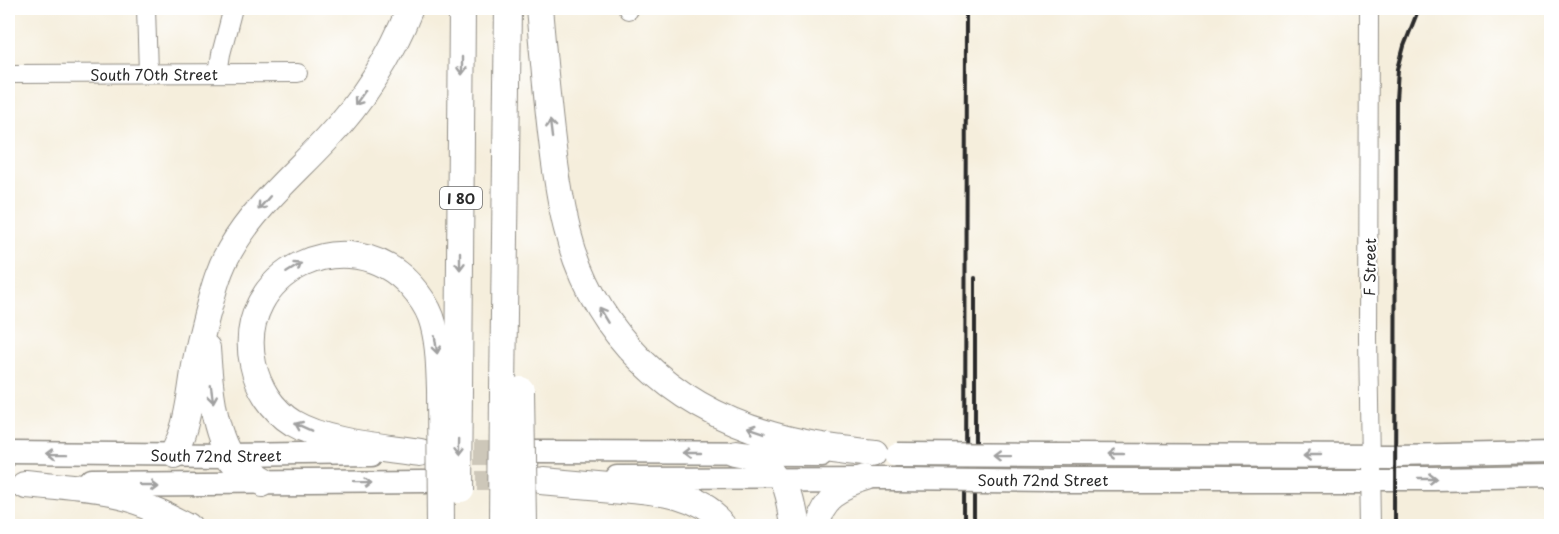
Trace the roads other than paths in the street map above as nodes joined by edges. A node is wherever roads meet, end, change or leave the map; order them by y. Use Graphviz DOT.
graph roads {
  1 [pos="146,8"];
  2 [pos="233,8"];
  3 [pos="410,8"];
  4 [pos="462,8"];
  5 [pos="508,8"];
  6 [pos="539,8"];
  7 [pos="1369,8"];
  8 [pos="148,73"];
  9 [pos="218,73"];
  10 [pos="298,73"];
  11 [pos="8,74"];
  12 [pos="207,315"];
  13 [pos="449,389"];
  14 [pos="512,390"];
  15 [pos="423,452"];
  16 [pos="535,452"];
  17 [pos="8,453"];
  18 [pos="736,453"];
  19 [pos="886,453"];
  20 [pos="1551,453"];
  21 [pos="173,455"];
  22 [pos="229,455"];
  23 [pos="1370,456"];
  24 [pos="780,478"];
  25 [pos="868,478"];
  26 [pos="1551,478"];
  27 [pos="1371,480"];
  28 [pos="425,481"];
  29 [pos="538,481"];
  30 [pos="262,483"];
  31 [pos="16,485"];
  32 [pos="191,526"];
  33 [pos="441,526"];
  34 [pos="457,526"];
  35 [pos="502,526"];
  36 [pos="524,526"];
  37 [pos="725,526"];
  38 [pos="793,526"];
  39 [pos="815,526"];
  40 [pos="1371,526"];
  1 -- 8 [label="street"];
  2 -- 9 [label="street"];
  3 -- 12 [label="highway, one-way"];
  4 -- 13 [label="highway, I 80, one-way"];
  5 -- 14 [label="highway"];
  19 -- 6 [label="highway, one-way"];
  7 -- 23 [label="street, F Street"];
  8 -- 9 [label="street, South 70th Street"];
  8 -- 11 [label="street, South 70th Street"];
  9 -- 10 [label="street, South 70th Street"];
  12 -- 21 [label="highway"];
  12 -- 22 [label="highway, one-way"];
  15 -- 13 [label="highway, one-way"];
  13 -- 33 [label="highway, bridge"];
  13 -- 34 [label="highway, I 80, one-way, bridge"];
  14 -- 35 [label="highway, bridge"];
  14 -- 36 [label="highway, bridge"];
  15 -- 22 [label="main road, South 72nd Street"];
  18 -- 16 [label="main road, South 72nd Street, one-way"];
  21 -- 17 [label="main road, South 72nd Street, one-way"];
  18 -- 19 [label="main road, South 72nd Street"];
  18 -- 24 [label="highway"];
  23 -- 19 [label="main road, South 72nd Street, one-way, bridge"];
  20 -- 23 [label="main road, South 72nd Street"];
  21 -- 22 [label="main road, South 72nd Street"];
  22 -- 30 [label="highway"];
  23 -- 27 [label="street, F Street"];
  24 -- 25 [label="main road, South 72nd Street"];
  24 -- 29 [label="main road, South 72nd Street"];
  24 -- 38 [label="highway"];
  25 -- 27 [label="main road, South 72nd Street, bridge"];
  25 -- 39 [label="highway"];
  27 -- 26 [label="main road, South 72nd Street, one-way"];
  27 -- 40 [label="street, F Street"];
  30 -- 28 [label="main road, South 72nd Street, one-way"];
  29 -- 37 [label="highway"];
  31 -- 30 [label="main road, South 72nd Street, one-way"];
  31 -- 32 [label="highway"];
}
